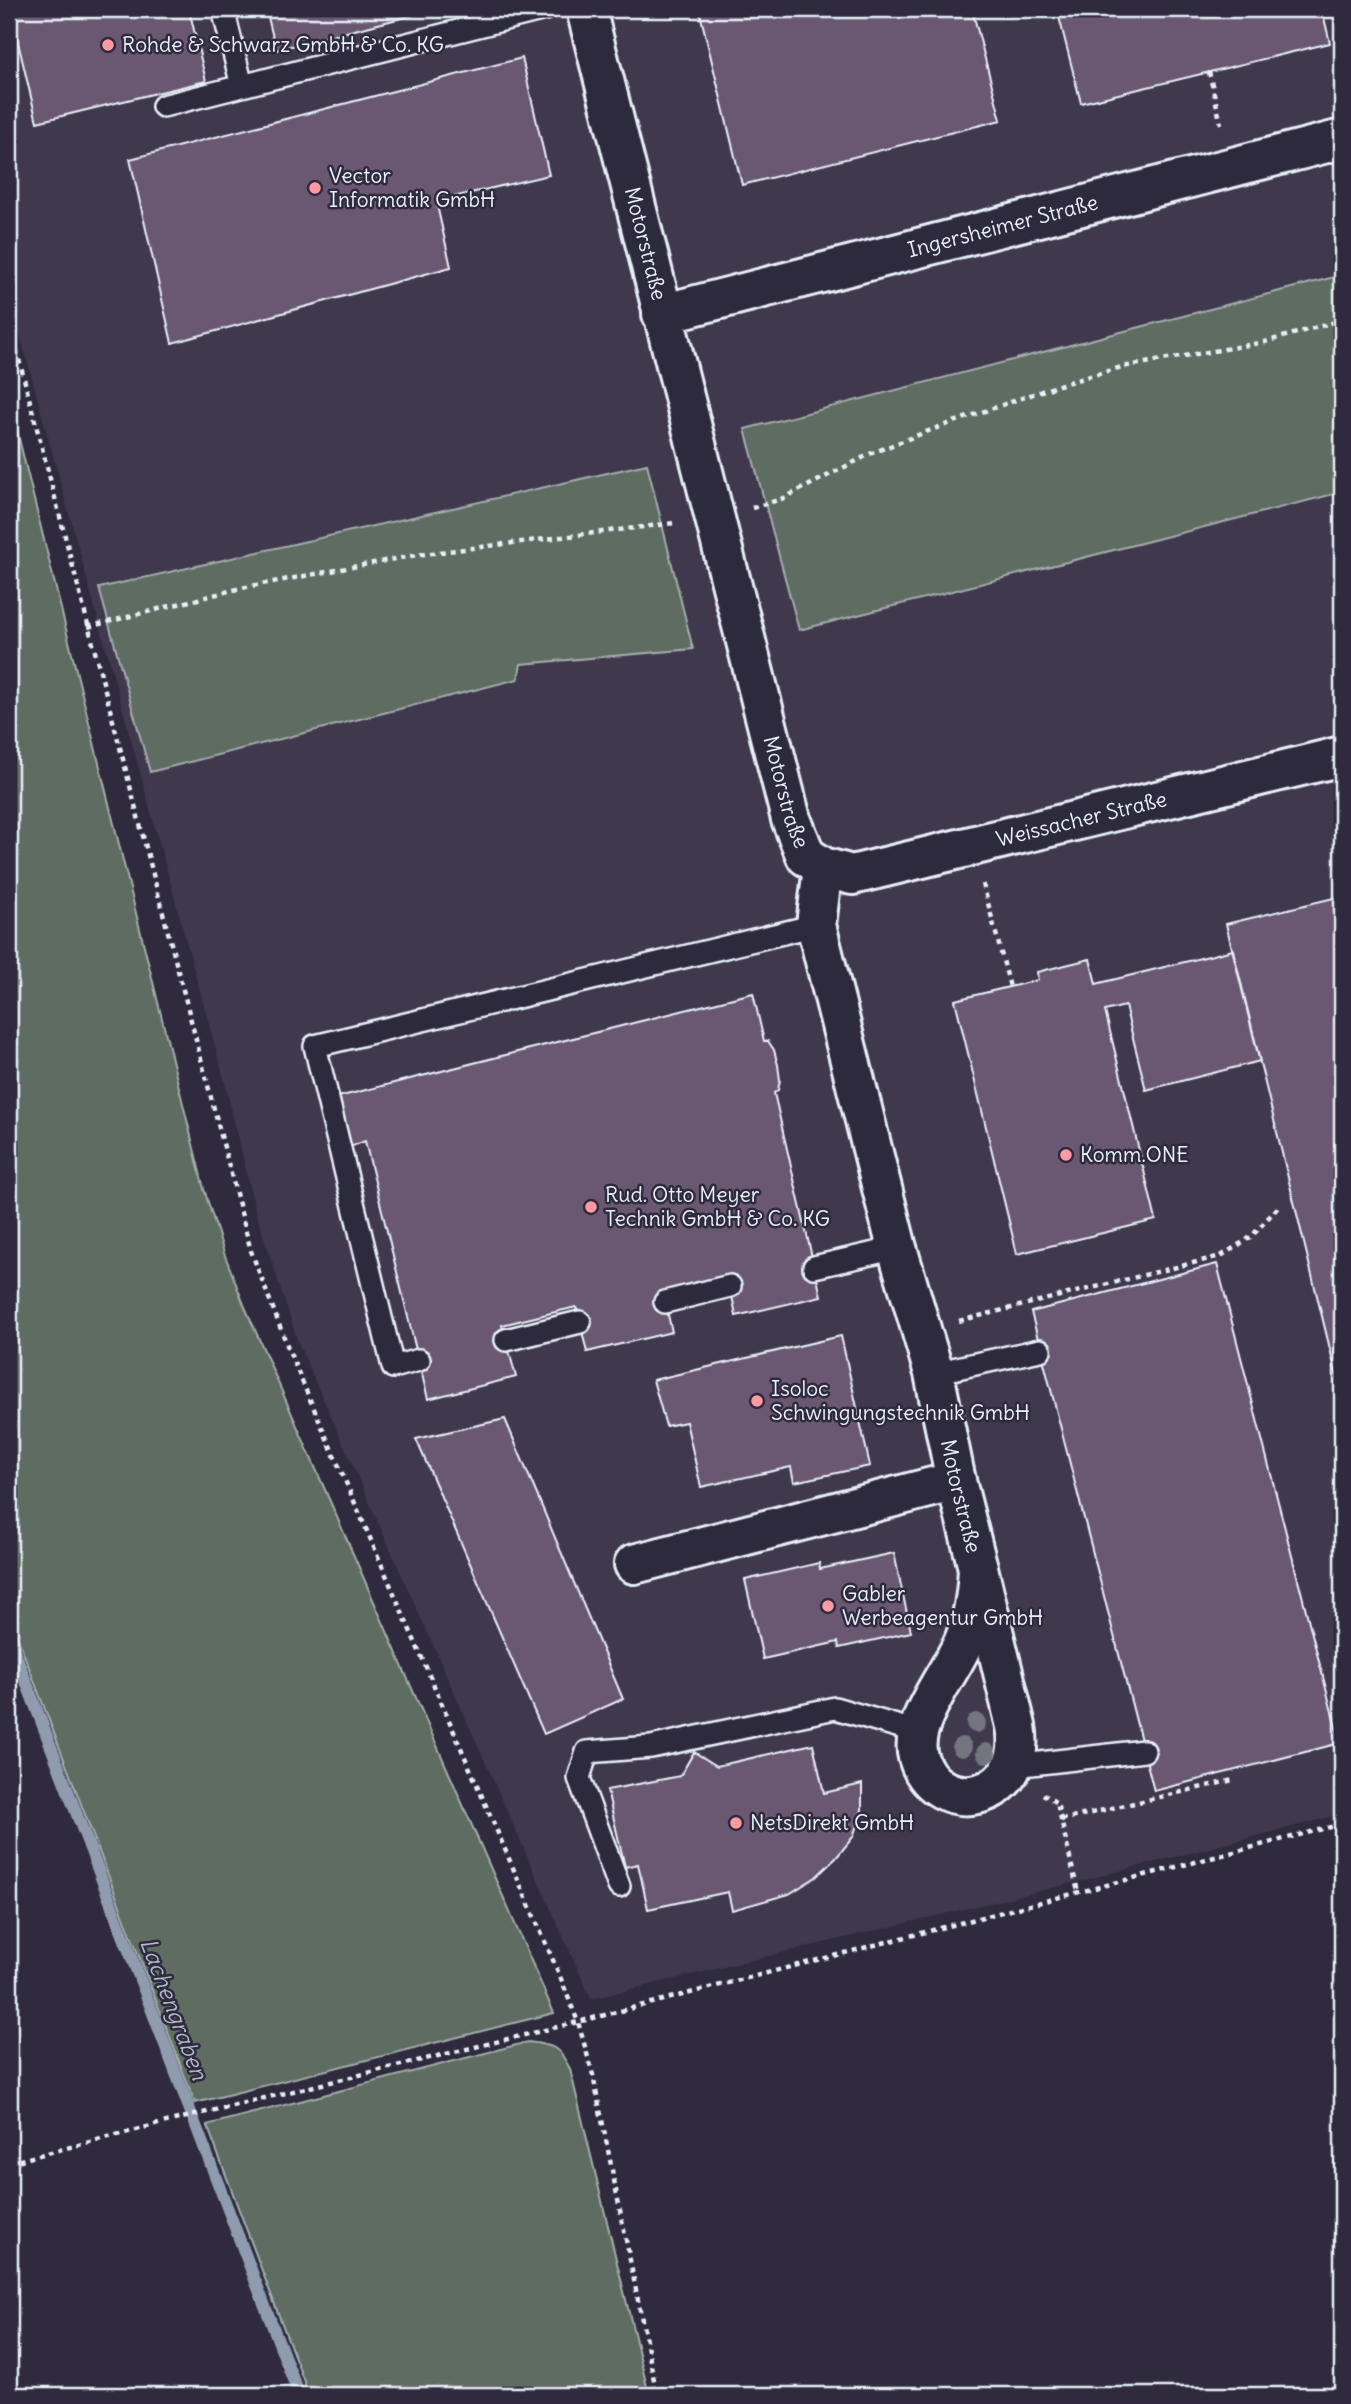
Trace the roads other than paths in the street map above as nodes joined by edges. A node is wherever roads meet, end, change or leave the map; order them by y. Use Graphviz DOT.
graph roads {
  1 [pos="223,9"];
  2 [pos="545,9"];
  3 [pos="586,9"];
  4 [pos="242,86"];
  5 [pos="163,106"];
  6 [pos="1342,139"];
  7 [pos="662,314"];
  8 [pos="1342,756"];
  9 [pos="822,867"];
  10 [pos="816,925"];
  11 [pos="897,1248"];
  12 [pos="814,1266"];
  13 [pos="730,1286"];
  14 [pos="665,1302"];
  15 [pos="580,1322"];
  16 [pos="506,1340"];
  17 [pos="1040,1350"];
  18 [pos="419,1360"];
  19 [pos="934,1373"];
  20 [pos="956,1481"];
  21 [pos="634,1564"];
  22 [pos="978,1568"];
  23 [pos="917,1732"];
  24 [pos="1144,1751"];
  25 [pos="1012,1769"];
  26 [pos="619,1886"];
  1 -- 4 [label="lane"];
  2 -- 4 [label="lane"];
  3 -- 7 [label="street, Motorstraße"];
  4 -- 5 [label="lane"];
  6 -- 7 [label="street, Ingersheimer Straße"];
  7 -- 9 [label="street, Motorstraße"];
  8 -- 9 [label="street, Weissacher Straße"];
  9 -- 10 [label="street, Motorstraße"];
  10 -- 11 [label="street, Motorstraße"];
  10 -- 18 [label="lane"];
  11 -- 12 [label="lane"];
  11 -- 19 [label="street, Motorstraße"];
  13 -- 14 [label="lane"];
  15 -- 16 [label="lane"];
  17 -- 19 [label="lane"];
  19 -- 20 [label="street, Motorstraße"];
  20 -- 21 [label="street"];
  20 -- 22 [label="street, Motorstraße"];
  22 -- 23 [label="street, Motorstraße"];
  22 -- 25 [label="street, Motorstraße"];
  23 -- 25 [label="street"];
  23 -- 26 [label="lane"];
  24 -- 25 [label="lane"];
}
